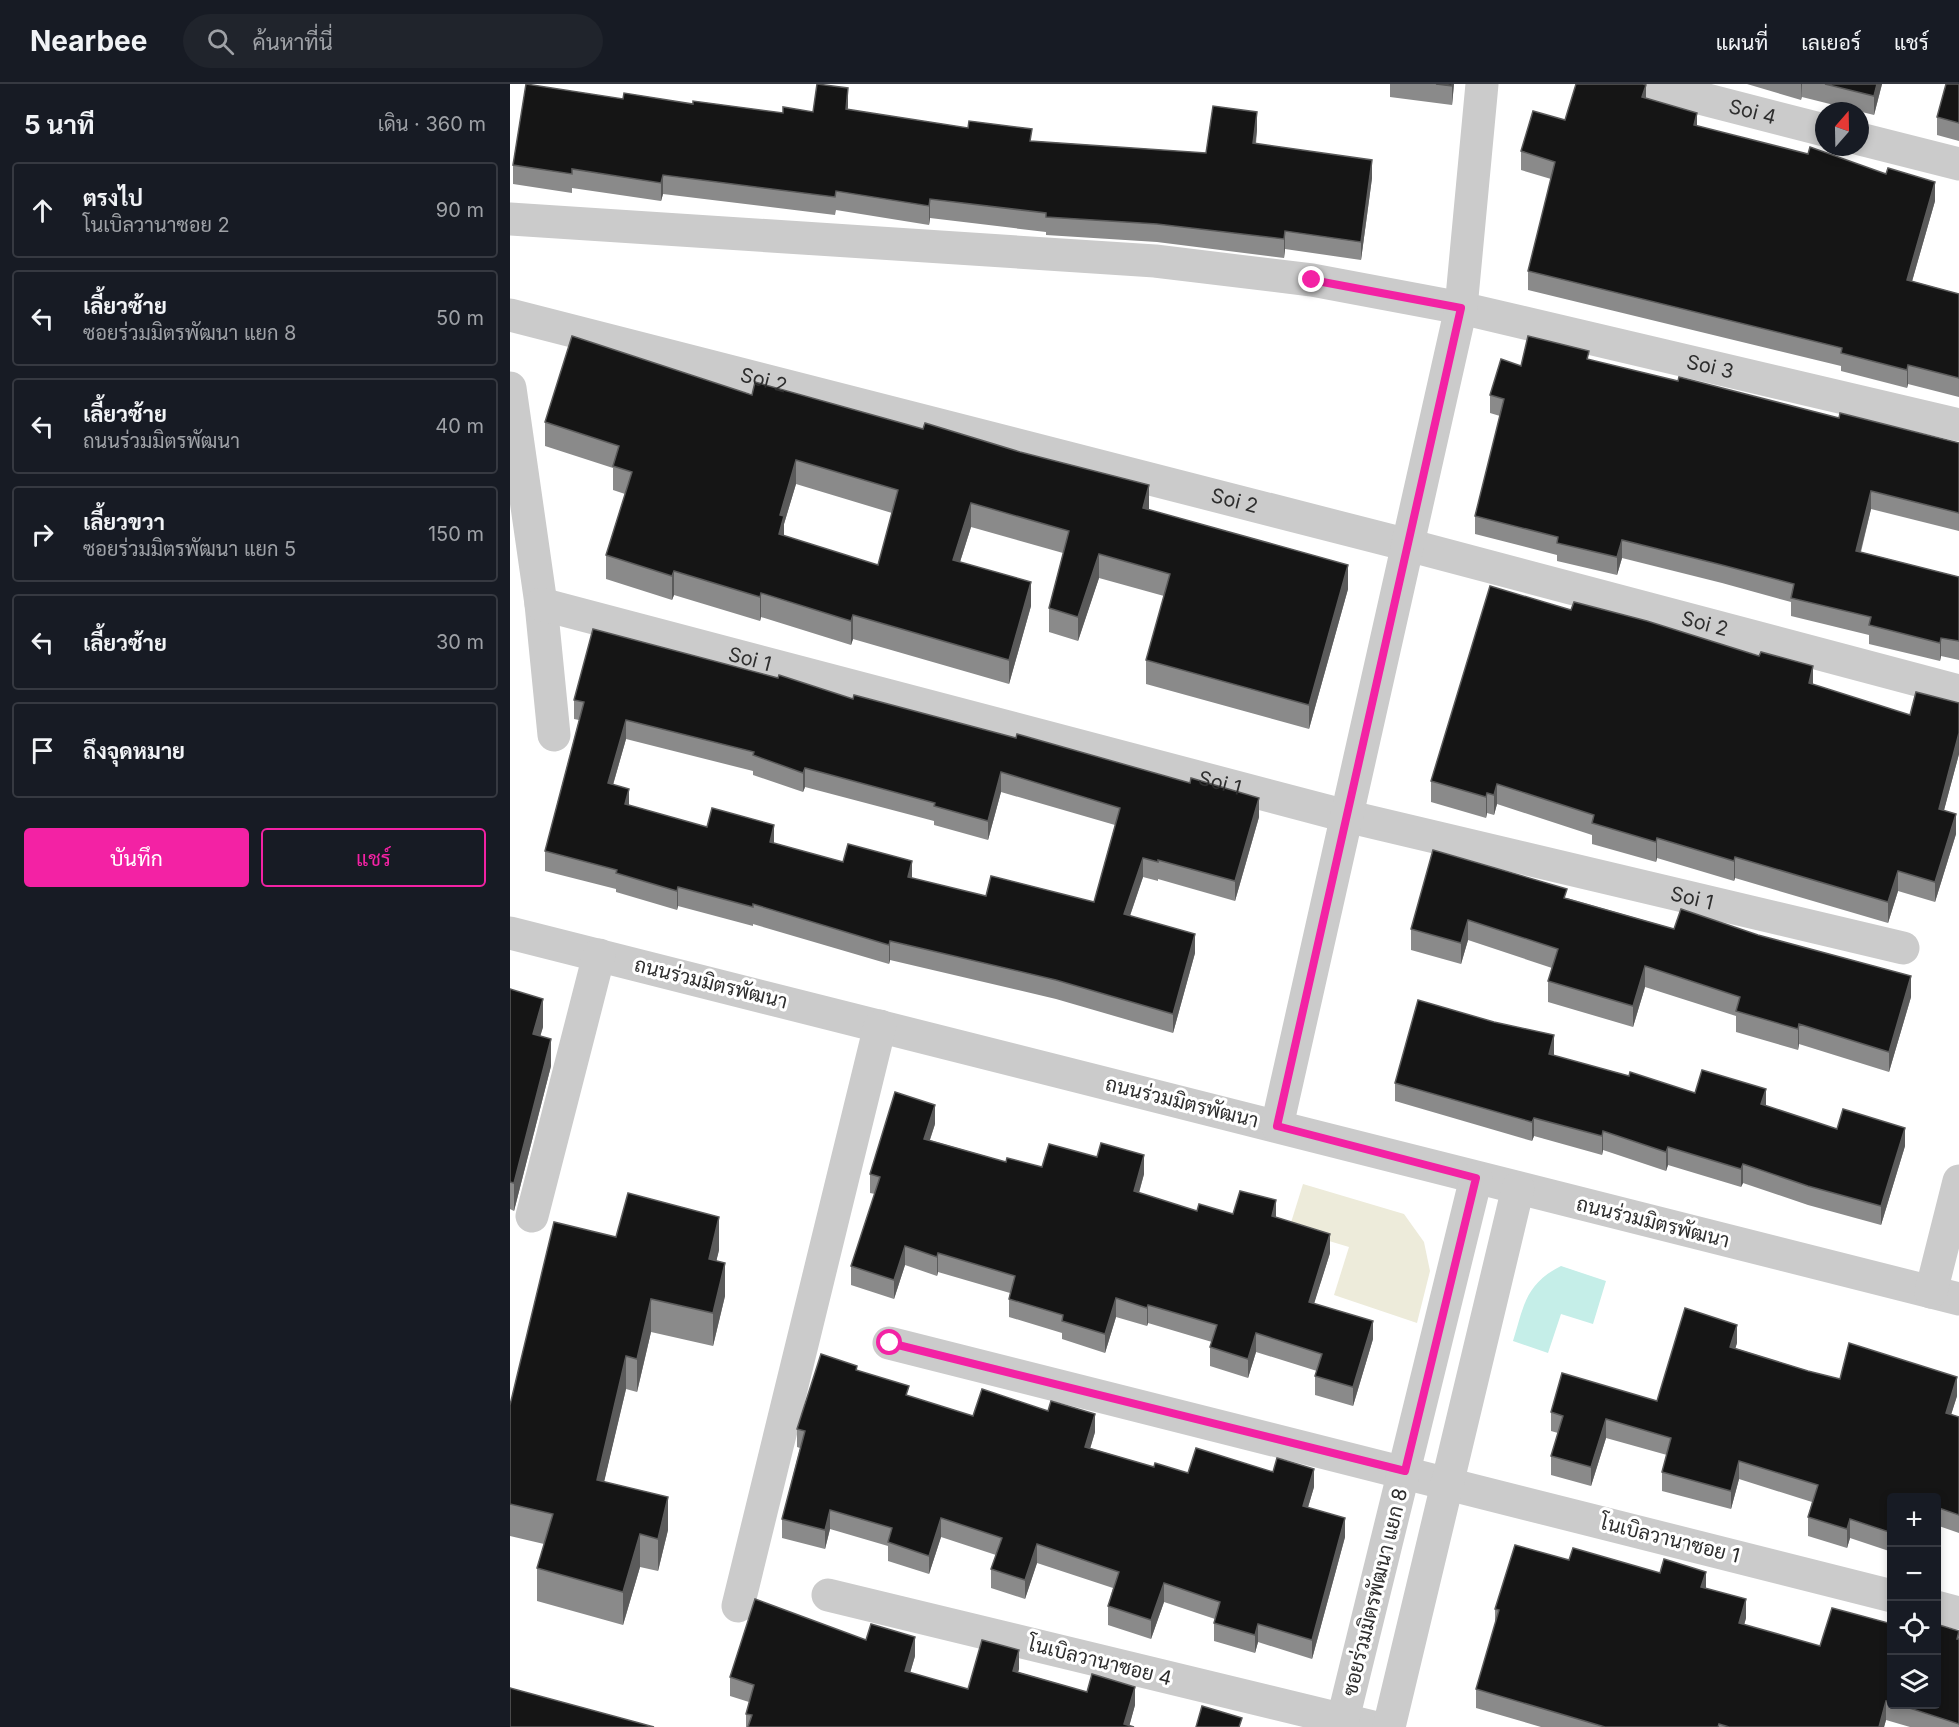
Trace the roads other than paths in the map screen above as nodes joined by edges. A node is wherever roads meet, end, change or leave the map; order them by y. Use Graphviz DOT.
graph roads {
  1 [pos="1482,84"];
  2 [pos="1645,84"];
  3 [pos="1815,128"];
  4 [pos="1869,141"];
  5 [pos="1959,164"];
  6 [pos="510,219"];
  7 [pos="1461,308"];
  8 [pos="510,315"];
  9 [pos="510,388"];
  10 [pos="1959,425"];
  11 [pos="1408,545"];
  12 [pos="541,604"];
  13 [pos="1959,692"];
  14 [pos="554,735"];
  15 [pos="1346,816"];
  16 [pos="510,933"];
  17 [pos="1903,948"];
  18 [pos="599,955"];
  19 [pos="880,1026"];
  20 [pos="1277,1126"];
  21 [pos="1476,1178"];
  22 [pos="1959,1181"];
  23 [pos="1518,1188"];
  24 [pos="532,1216"];
  25 [pos="1945,1295"];
  26 [pos="890,1343"];
  27 [pos="1405,1471"];
  28 [pos="1448,1482"];
  29 [pos="828,1594"];
  30 [pos="1887,1595"];
  31 [pos="738,1606"];
  32 [pos="1941,1608"];
  33 [pos="1959,1613"];
  34 [pos="1352,1725"];
  35 [pos="1389,1727"];
  1 -- 7 [label="street"];
  2 -- 3 [label="street, Soi 4"];
  4 -- 5 [label="street"];
  6 -- 7 [label="street, Soi 3"];
  7 -- 10 [label="street, Soi 3"];
  7 -- 11 [label="street"];
  8 -- 11 [label="street, Soi 2"];
  9 -- 12 [label="street"];
  11 -- 13 [label="street, Soi 2"];
  11 -- 15 [label="street"];
  12 -- 14 [label="street"];
  12 -- 15 [label="street, Soi 1"];
  15 -- 17 [label="street, Soi 1"];
  15 -- 20 [label="street"];
  16 -- 18 [label="street, ถนนร่วมมิตรพัฒนา"];
  18 -- 19 [label="street, ถนนร่วมมิตรพัฒนา"];
  18 -- 24 [label="street"];
  19 -- 20 [label="street, ถนนร่วมมิตรพัฒนา"];
  19 -- 31 [label="street"];
  20 -- 21 [label="street, ถนนร่วมมิตรพัฒนา"];
  21 -- 23 [label="street, ถนนร่วมมิตรพัฒนา"];
  21 -- 27 [label="street, ซอยร่วมมิตรพัฒนา แยก 8"];
  22 -- 25 [label="street"];
  23 -- 25 [label="street, ถนนร่วมมิตรพัฒนา"];
  23 -- 28 [label="street"];
  26 -- 27 [label="street, โนเบิลวานาซอย 1"];
  27 -- 28 [label="street, โนเบิลวานาซอย 1"];
  27 -- 34 [label="street, ซอยร่วมมิตรพัฒนา แยก 8"];
  28 -- 30 [label="street, โนเบิลวานาซอย 1"];
  28 -- 35 [label="street"];
  29 -- 34 [label="street, โนเบิลวานาซอย 4"];
  32 -- 33 [label="street"];
}
